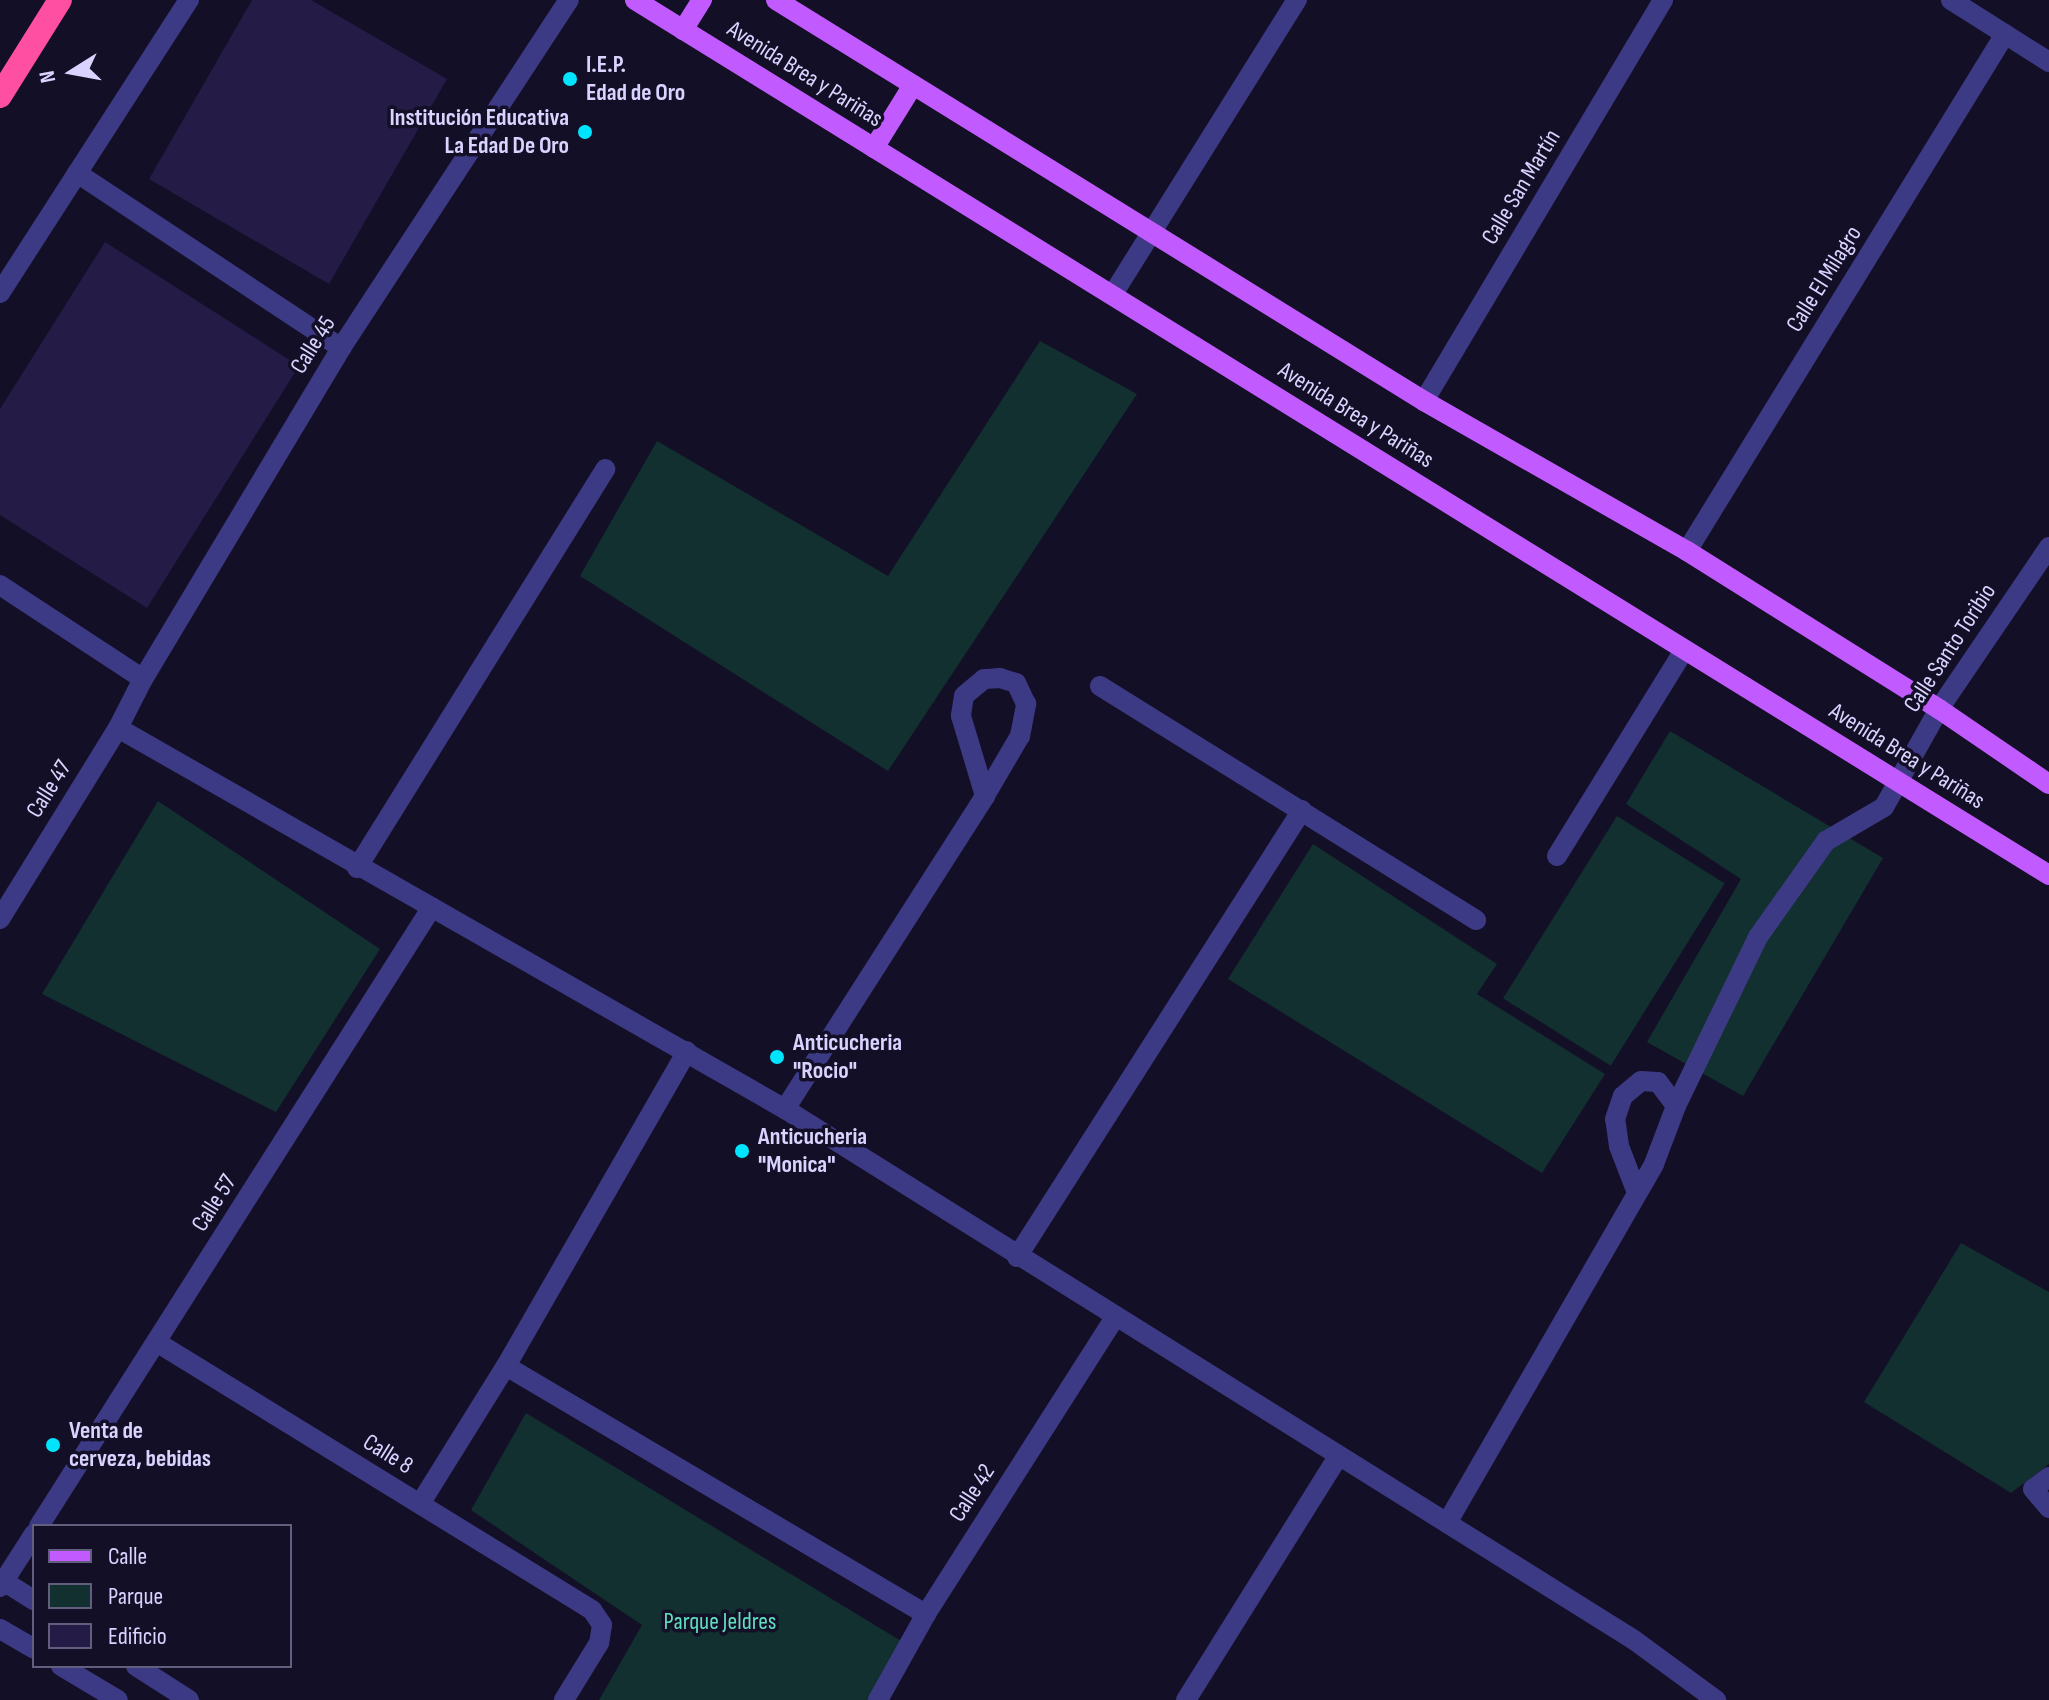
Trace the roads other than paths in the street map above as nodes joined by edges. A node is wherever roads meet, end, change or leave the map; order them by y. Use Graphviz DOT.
graph roads {
  1 [pos="60,0"];
  2 [pos="189,0"];
  3 [pos="569,0"];
  4 [pos="635,0"];
  5 [pos="702,0"];
  6 [pos="776,0"];
  7 [pos="1297,0"];
  8 [pos="1663,0"];
  9 [pos="1951,0"];
  10 [pos="683,30"];
  11 [pos="2005,34"];
  12 [pos="2049,62"];
  13 [pos="913,85"];
  14 [pos="0,96"];
  15 [pos="874,148"];
  16 [pos="77,173"];
  17 [pos="1151,235"];
  18 [pos="0,293"];
  19 [pos="1113,294"];
  20 [pos="341,348"];
  21 [pos="1424,401"];
  22 [pos="605,469"];
  23 [pos="2049,547"];
  24 [pos="1687,551"];
  25 [pos="0,585"];
  26 [pos="1684,650"];
  27 [pos="143,679"];
  28 [pos="1100,686"];
  29 [pos="1939,709"];
  30 [pos="118,728"];
  31 [pos="1898,780"];
  32 [pos="2049,784"];
  33 [pos="985,796"];
  34 [pos="1302,810"];
  35 [pos="1557,856"];
  36 [pos="357,868"];
  37 [pos="2049,875"];
  38 [pos="432,907"];
  39 [pos="0,919"];
  40 [pos="1476,920"];
  41 [pos="687,1051"];
  42 [pos="1676,1106"];
  43 [pos="785,1109"];
  44 [pos="1637,1193"];
  45 [pos="1017,1257"];
  46 [pos="1115,1317"];
  47 [pos="158,1343"];
  48 [pos="506,1366"];
  49 [pos="1338,1457"];
  50 [pos="2049,1477"];
  51 [pos="420,1504"];
  52 [pos="2049,1508"];
  53 [pos="1447,1523"];
  54 [pos="40,1524"];
  55 [pos="32,1537"];
  56 [pos="1,1582"];
  57 [pos="32,1599"];
  58 [pos="926,1614"];
  59 [pos="0,1629"];
  60 [pos="32,1648"];
  61 [pos="64,1668"];
  62 [pos="139,1668"];
  63 [pos="118,1700"];
  64 [pos="189,1700"];
  65 [pos="564,1700"];
  66 [pos="878,1700"];
  67 [pos="1186,1700"];
  68 [pos="1716,1700"];
  1 -- 14 [label="highway"];
  2 -- 16 [label="street"];
  3 -- 20 [label="street, Calle 45"];
  4 -- 10 [label="main road, Avenida Brea y Pariñas"];
  5 -- 10 [label="main road"];
  6 -- 13 [label="main road, Avenida Brea y Pariñas"];
  7 -- 17 [label="street"];
  8 -- 21 [label="street, Calle San Martín"];
  9 -- 11 [label="street"];
  10 -- 15 [label="main road, Avenida Brea y Pariñas"];
  11 -- 12 [label="street"];
  11 -- 24 [label="street, Calle El Milagro"];
  13 -- 15 [label="main road"];
  13 -- 17 [label="main road, Avenida Brea y Pariñas"];
  15 -- 19 [label="main road, Avenida Brea y Pariñas"];
  16 -- 18 [label="street"];
  16 -- 20 [label="street"];
  17 -- 19 [label="street"];
  17 -- 21 [label="main road, Avenida Brea y Pariñas"];
  19 -- 26 [label="main road, Avenida Brea y Pariñas"];
  20 -- 27 [label="street, Calle 45"];
  21 -- 24 [label="main road, Avenida Brea y Pariñas"];
  22 -- 36 [label="street"];
  23 -- 29 [label="street, Calle Santo Toribio"];
  24 -- 29 [label="main road, Avenida Brea y Pariñas"];
  25 -- 27 [label="street"];
  26 -- 31 [label="main road, Avenida Brea y Pariñas"];
  26 -- 35 [label="street"];
  27 -- 30 [label="street, Calle 45"];
  28 -- 34 [label="street"];
  29 -- 31 [label="street, Calle Santo Toribio"];
  29 -- 32 [label="main road, Avenida Brea y Pariñas"];
  30 -- 36 [label="street"];
  30 -- 39 [label="street, Calle 47"];
  31 -- 37 [label="main road, Avenida Brea y Pariñas"];
  31 -- 42 [label="street, Calle Santo Toribio"];
  33 -- 33 [label="street"];
  33 -- 43 [label="street"];
  34 -- 40 [label="street"];
  34 -- 45 [label="street"];
  36 -- 38 [label="street"];
  38 -- 41 [label="street"];
  38 -- 47 [label="street, Calle 57"];
  41 -- 43 [label="street"];
  41 -- 48 [label="street"];
  42 -- 44 [label="street, Calle Santo Toribio"];
  42 -- 44 [label="street"];
  43 -- 45 [label="street"];
  44 -- 53 [label="street, Calle Santo Toribio"];
  45 -- 46 [label="street"];
  46 -- 49 [label="street"];
  46 -- 58 [label="street, Calle 42"];
  47 -- 51 [label="street, Calle 8"];
  47 -- 54 [label="street, Calle 57"];
  48 -- 51 [label="street"];
  48 -- 58 [label="street"];
  49 -- 53 [label="street"];
  49 -- 67 [label="street"];
  50 -- 52 [label="street"];
  51 -- 65 [label="street, Calle 8"];
  53 -- 68 [label="street"];
  55 -- 56 [label="street"];
  56 -- 57 [label="street"];
  58 -- 66 [label="street, Calle 42"];
  59 -- 60 [label="street"];
  61 -- 63 [label="street"];
  62 -- 64 [label="street"];
}
